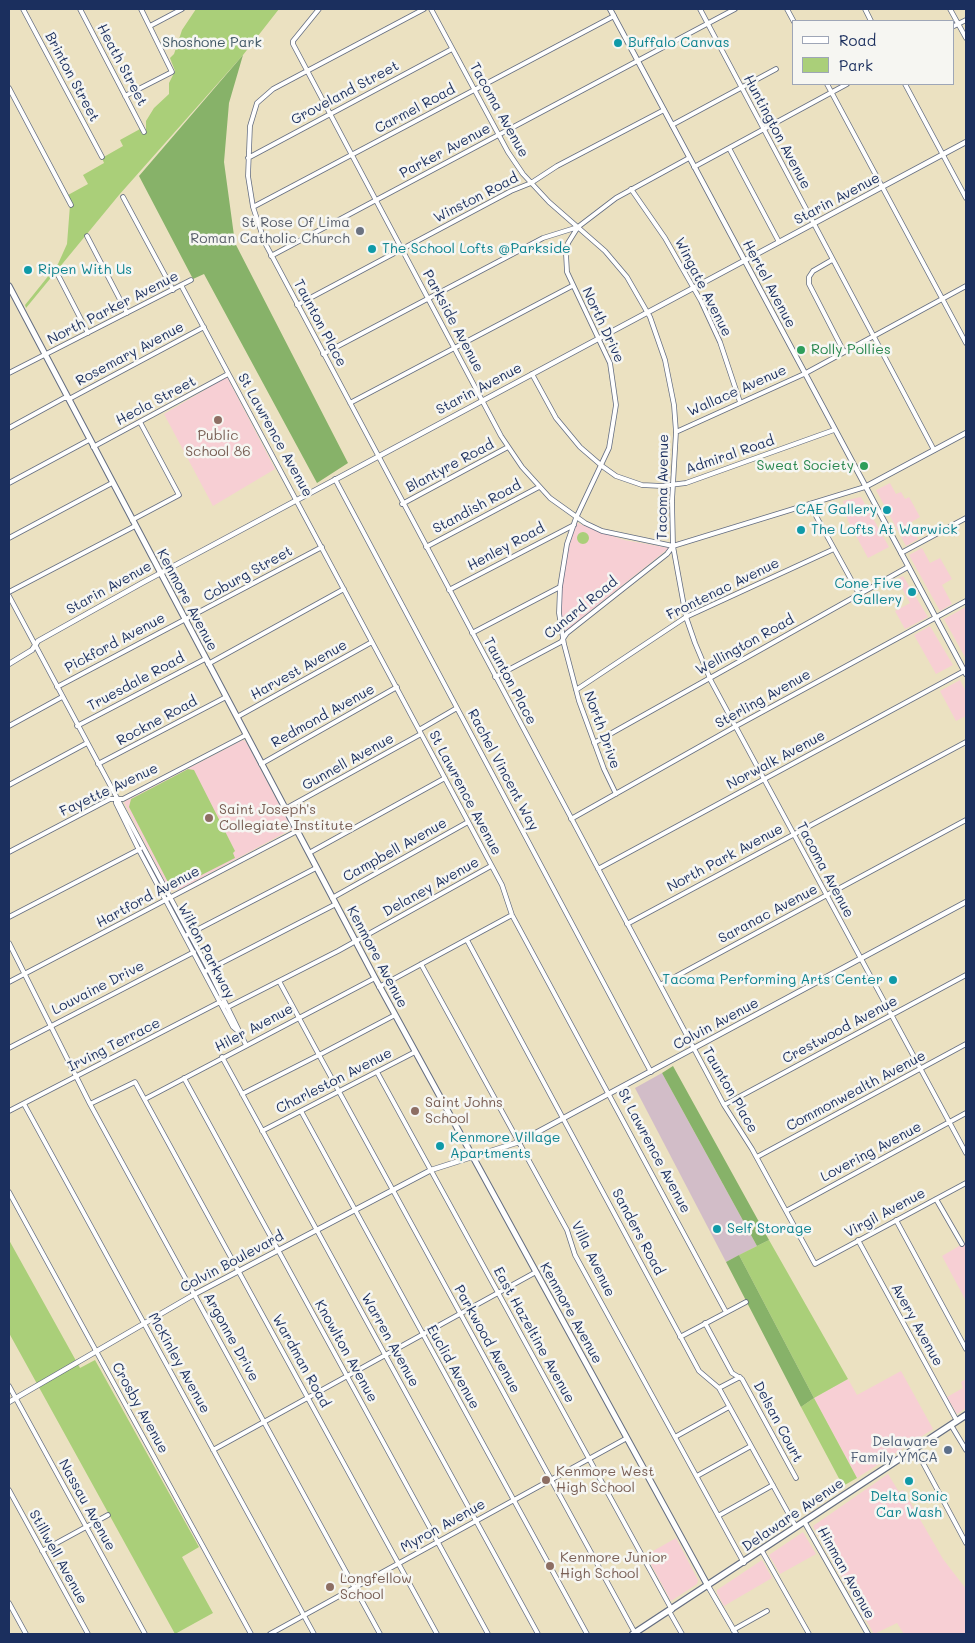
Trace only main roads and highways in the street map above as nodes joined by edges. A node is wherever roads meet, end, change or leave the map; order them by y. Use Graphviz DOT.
graph roads {
  1 [pos="9,286"];
  2 [pos="966,1415"];
  3 [pos="708,1586"];
  4 [pos="634,1634"];
  1 -- 3 [label="main road, Kenmore Avenue"];
  2 -- 3 [label="main road, Delaware Avenue"];
  3 -- 4 [label="main road, Delaware Avenue"];
}
